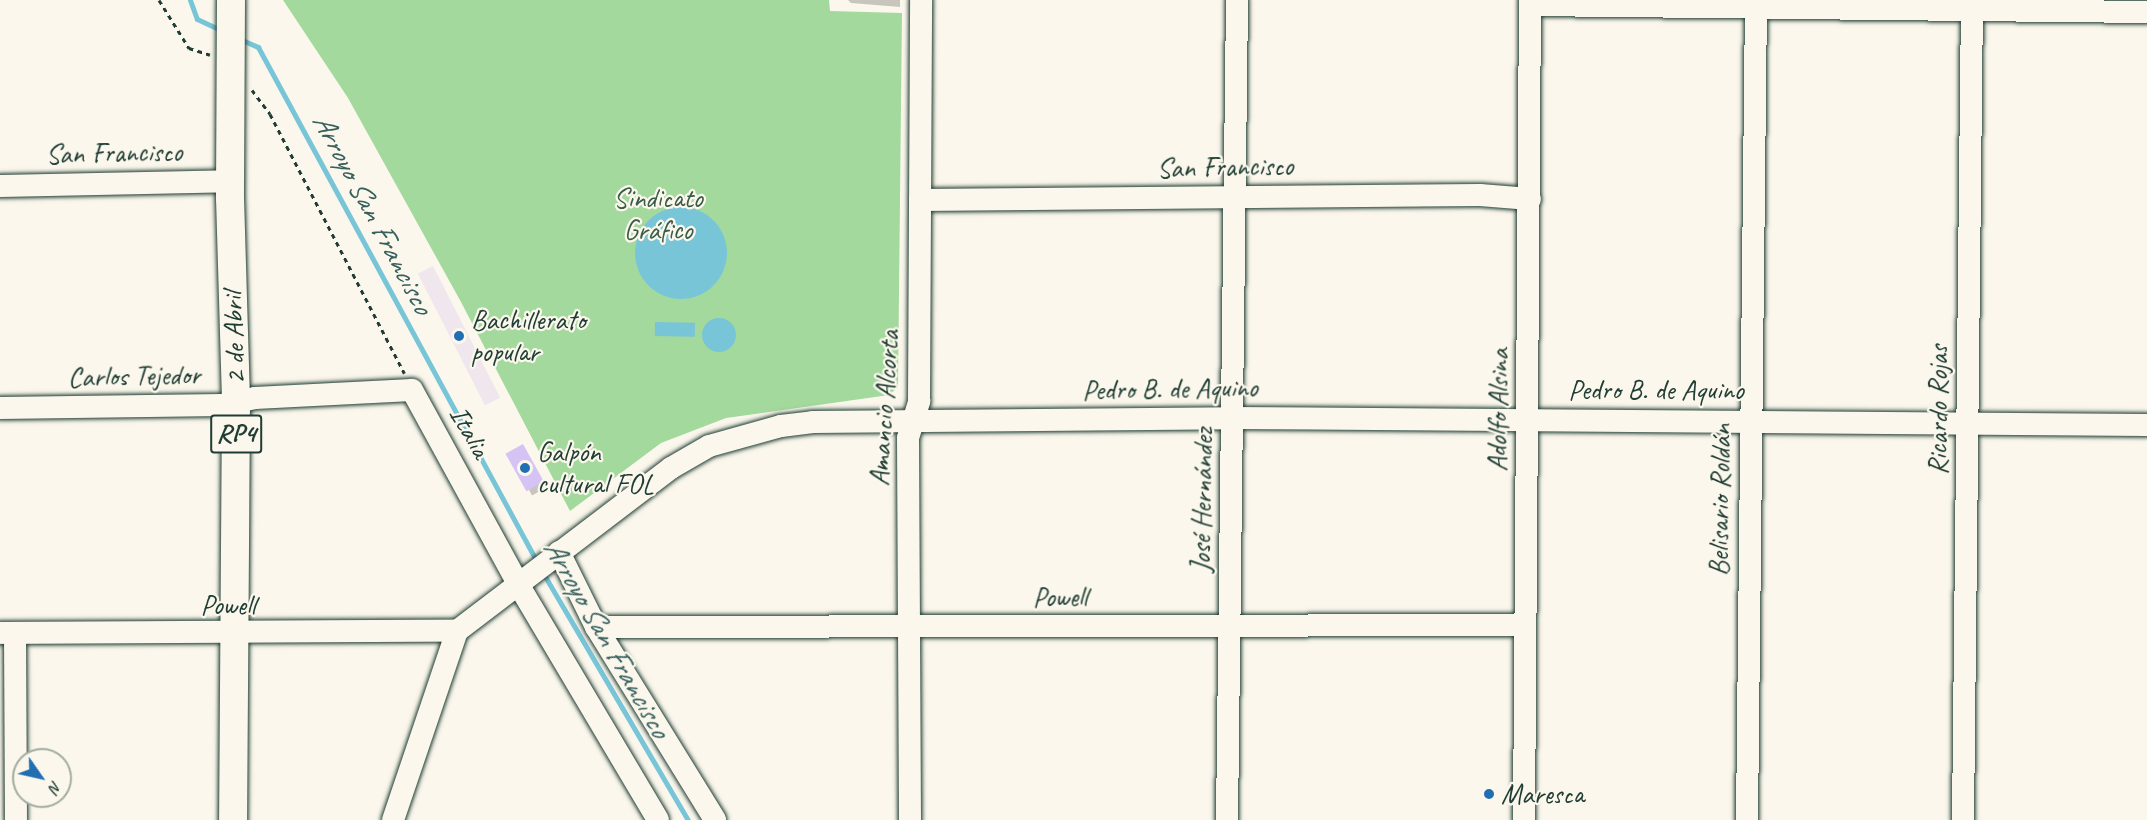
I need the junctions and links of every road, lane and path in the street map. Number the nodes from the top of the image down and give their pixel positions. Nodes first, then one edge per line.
1 (159, 0) edge
2 (921, 0) edge
3 (1237, 0) edge
4 (1530, 2) edge
5 (1756, 4) edge
6 (1972, 4) edge
7 (230, 9) edge
8 (2147, 12) edge
9 (230, 63) junction
10 (230, 181) junction
11 (0, 186) edge
12 (1233, 196) junction
13 (1530, 199) junction
14 (920, 200) junction
15 (412, 390) junction
16 (236, 403) junction
17 (0, 408) edge
18 (1233, 418) junction
19 (1529, 419) junction
20 (1750, 420) junction
21 (912, 422) junction
22 (1967, 425) junction
23 (2147, 425) edge
24 (553, 556) junction
25 (522, 581) junction
26 (1231, 625) junction
27 (1525, 625) junction
28 (596, 627) junction
29 (909, 629) junction
30 (457, 631) junction
31 (7, 633) edge
32 (236, 635) junction
33 (16, 820) edge
34 (233, 820) edge
35 (393, 820) edge
36 (658, 820) edge
37 (716, 820) edge
38 (910, 820) edge
39 (1227, 820) edge
40 (1524, 820) edge
41 (1747, 820) edge
42 (1963, 820) edge

1 - 9 path, Italia
2 - 14 street, Amancio Alcorta
3 - 12 street, José Hernández
4 - 5 street
4 - 13 street, Adolfo Alsina
5 - 6 street
5 - 20 street, Belisario Roldán
6 - 8 street
6 - 22 street, Ricardo Rojas
7 - 9 main road, 2 de Abril / RP4
9 - 10 main road, 2 de Abril / RP4
9 - 15 path, Italia
10 - 11 street, San Francisco
10 - 16 main road, 2 de Abril / RP4
12 - 13 street, San Francisco
12 - 14 street, San Francisco
12 - 18 street, José Hernández
13 - 19 street, Adolfo Alsina
14 - 21 street, Amancio Alcorta
15 - 16 street, Carlos Tejedor
15 - 25 street, Italia
16 - 17 street, Carlos Tejedor
16 - 32 main road, 2 de Abril / RP4
18 - 19 street, Pedro B. de Aquino
18 - 21 street, Pedro B. de Aquino
18 - 26 street, José Hernández
19 - 20 street, Pedro B. de Aquino
19 - 27 street, Adolfo Alsina
20 - 22 street, Pedro B. de Aquino
20 - 41 street, Belisario Roldán
21 - 24 street, Pedro B. de Aquino
21 - 29 street, Amancio Alcorta
22 - 23 street, Pedro B. de Aquino
22 - 42 street, Ricardo Rojas
24 - 25 street, Pedro B. de Aquino
24 - 28 street
25 - 30 street, Pedro B. de Aquino
25 - 36 street, Italia
26 - 27 street, Powell
26 - 29 street, Powell
26 - 39 street, José Hernández
27 - 40 street, Adolfo Alsina
28 - 29 street, Powell
28 - 37 street
29 - 38 street, Amancio Alcorta
30 - 32 street, Powell
30 - 35 street
31 - 32 street, Powell
31 - 33 street
32 - 34 main road, 2 de Abril / RP4

